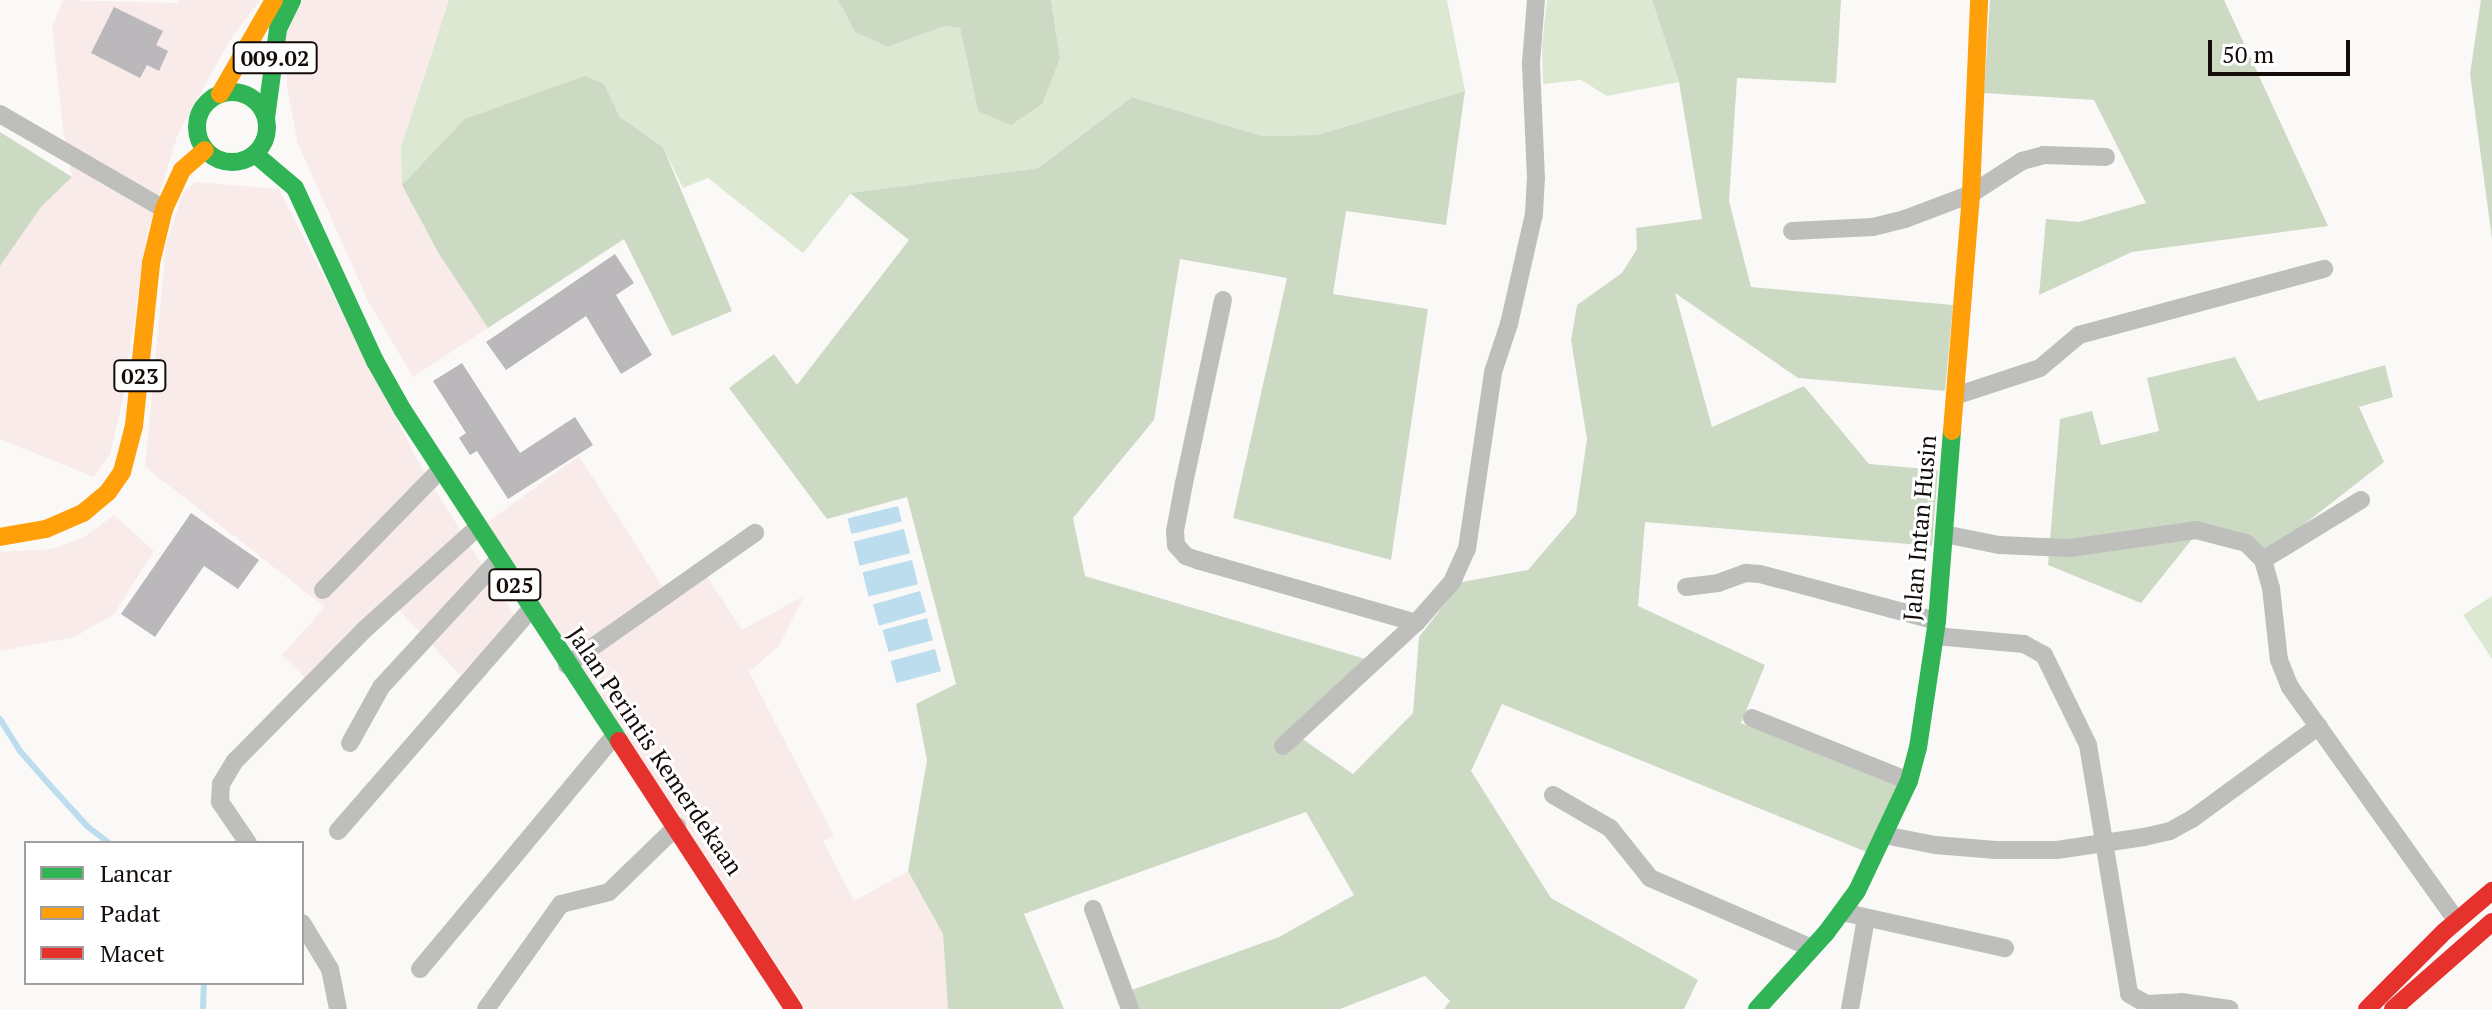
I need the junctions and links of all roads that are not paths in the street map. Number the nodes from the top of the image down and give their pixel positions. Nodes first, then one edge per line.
1 (274, 0) edge
2 (292, 0) edge
3 (1536, 0) edge
4 (1979, 0) edge
5 (220, 94) junction
6 (0, 114) edge
7 (266, 118) junction
8 (205, 150) junction
9 (255, 154) junction
10 (2106, 157) dead end
11 (1971, 194) junction
12 (164, 209) junction
13 (1792, 231) dead end
14 (2324, 269) dead end
15 (1223, 300) dead end
16 (1955, 396) junction
17 (440, 470) junction
18 (2361, 500) dead end
19 (477, 528) junction
20 (755, 533) dead end
21 (1944, 534) junction
22 (0, 537) edge
23 (498, 560) junction
24 (2263, 560) junction
25 (1686, 587) dead end
26 (323, 590) dead end
27 (531, 609) junction
28 (1416, 623) junction
29 (1936, 628) junction
30 (567, 665) junction
31 (1752, 718) dead end
32 (2319, 726) junction
33 (615, 735) junction
34 (350, 743) dead end
35 (1283, 746) dead end
36 (1909, 781) junction
37 (1553, 795) dead end
38 (677, 826) junction
39 (338, 831) dead end
40 (1884, 835) junction
41 (247, 841) edge
42 (2105, 842) junction
43 (2492, 891) edge
44 (1093, 909) dead end
45 (1842, 912) junction
46 (1866, 918) junction
47 (2457, 921) junction
48 (2492, 922) edge
49 (304, 926) edge
50 (1812, 948) junction
51 (2005, 948) dead end
52 (420, 969) dead end
53 (338, 1009) edge
54 (486, 1009) edge
55 (794, 1009) edge
56 (1130, 1009) edge
57 (1757, 1009) edge
58 (1850, 1009) edge
59 (2230, 1009) edge
60 (2367, 1009) edge
61 (2393, 1009) edge

1 - 5 main road, 009.02
2 - 7 main road, 009.02
3 - 28 street
4 - 11 main road, Jalan Intan Husin
5 - 7 main road
5 - 8 main road
6 - 12 street
7 - 9 main road
8 - 9 main road
8 - 12 main road, 023
9 - 17 main road, Jalan Perintis Kemerdekaan / 025
10 - 11 street
11 - 13 street
11 - 16 main road, Jalan Intan Husin
12 - 22 main road, 023
14 - 16 street
15 - 28 street
16 - 21 main road, Jalan Intan Husin
17 - 19 main road, Jalan Perintis Kemerdekaan / 025
17 - 26 street
18 - 24 street
19 - 23 main road, Jalan Perintis Kemerdekaan / 025
19 - 41 street
20 - 30 street
21 - 24 street
21 - 29 main road, Jalan Intan Husin
23 - 27 main road, Jalan Perintis Kemerdekaan / 025
23 - 34 street
24 - 32 street
25 - 29 street
27 - 30 main road, Jalan Perintis Kemerdekaan / 025
27 - 39 street
28 - 35 street
29 - 36 main road, Jalan Intan Husin
29 - 42 street
30 - 33 main road, Jalan Perintis Kemerdekaan / 025
31 - 36 street
32 - 42 street
32 - 47 street
33 - 38 main road, Jalan Perintis Kemerdekaan / 025
33 - 52 street
36 - 40 main road, Jalan Intan Husin
37 - 50 street
38 - 54 street
38 - 55 main road, Jalan Perintis Kemerdekaan / 025
40 - 42 street
40 - 45 main road, Jalan Intan Husin
42 - 59 street
43 - 47 main road
44 - 56 street
45 - 46 street
45 - 50 main road, Jalan Intan Husin
46 - 51 street
46 - 58 street
47 - 60 main road
48 - 61 main road
49 - 53 street
50 - 57 main road, Jalan Intan Husin

